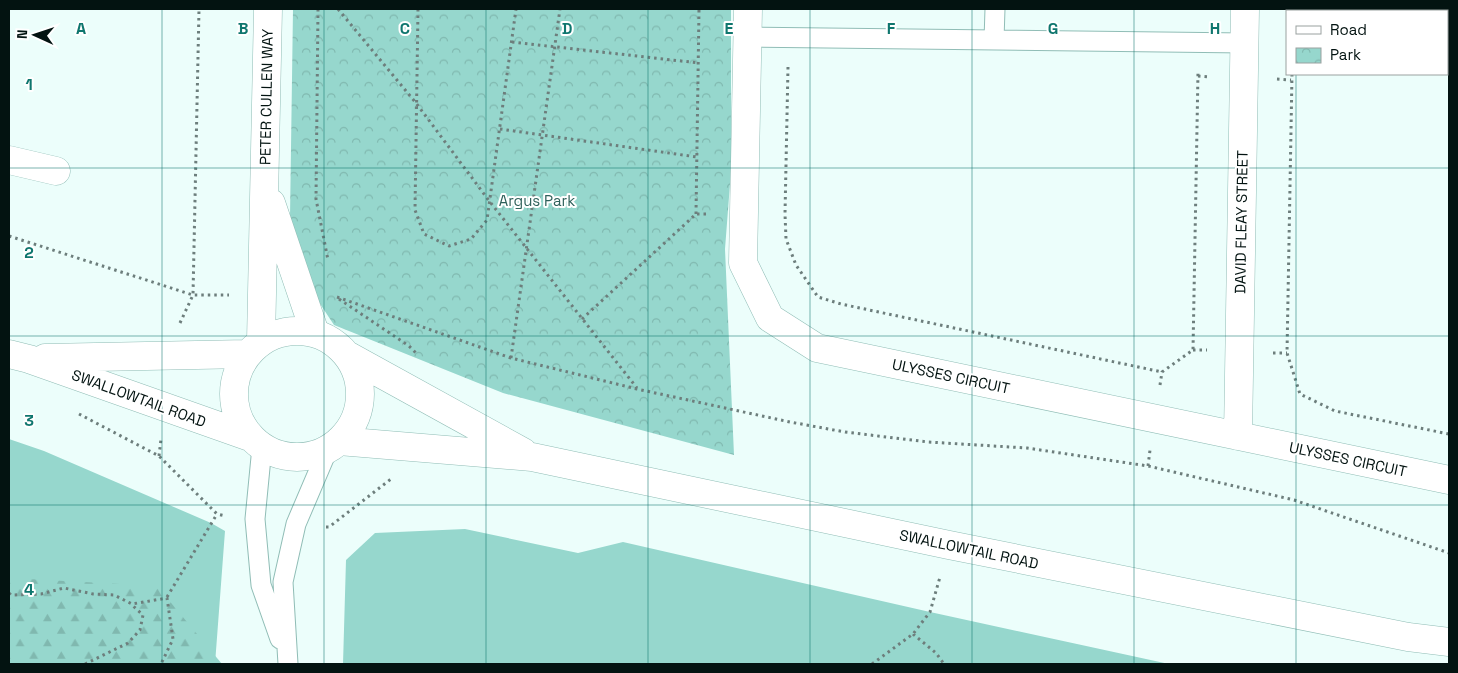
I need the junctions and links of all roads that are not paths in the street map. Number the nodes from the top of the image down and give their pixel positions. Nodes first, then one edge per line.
1 (268, 9) edge
2 (748, 9) edge
3 (995, 9) edge
4 (1245, 9) edge
5 (747, 37) junction
6 (994, 40) junction
7 (1245, 43) junction
8 (9, 160) edge
9 (56, 170) dead end
10 (264, 185) junction
11 (315, 333) junction
12 (254, 348) junction
13 (347, 355) junction
14 (19, 356) edge
15 (1238, 436) junction
16 (256, 442) junction
17 (334, 445) junction
18 (532, 457) junction
19 (1449, 480) edge
20 (1408, 637) junction
21 (1449, 642) edge
22 (1449, 649) edge
23 (288, 663) edge

1 - 10 street, PETER CULLEN WAY
2 - 5 street, ULYSSES CIRCUIT
3 - 6 lane
4 - 7 street, DAVID FLEAY STREET
5 - 6 lane
5 - 15 street, ULYSSES CIRCUIT
6 - 7 lane
7 - 15 street, DAVID FLEAY STREET
8 - 9 street
10 - 11 street, PETER CULLEN WAY
10 - 12 street, PETER CULLEN WAY
11 - 12 street, SWALLOWTAIL ROAD
11 - 13 street, SWALLOWTAIL ROAD
12 - 14 street, SWALLOWTAIL ROAD
12 - 16 street
13 - 17 street, SWALLOWTAIL ROAD
13 - 18 street, SWALLOWTAIL ROAD
14 - 16 street, SWALLOWTAIL ROAD
15 - 19 street, ULYSSES CIRCUIT
16 - 17 street, SWALLOWTAIL ROAD
16 - 23 lane
17 - 18 street, SWALLOWTAIL ROAD
17 - 23 lane
18 - 20 street, SWALLOWTAIL ROAD
20 - 21 street, SWALLOWTAIL ROAD
20 - 22 street, SWALLOWTAIL ROAD

